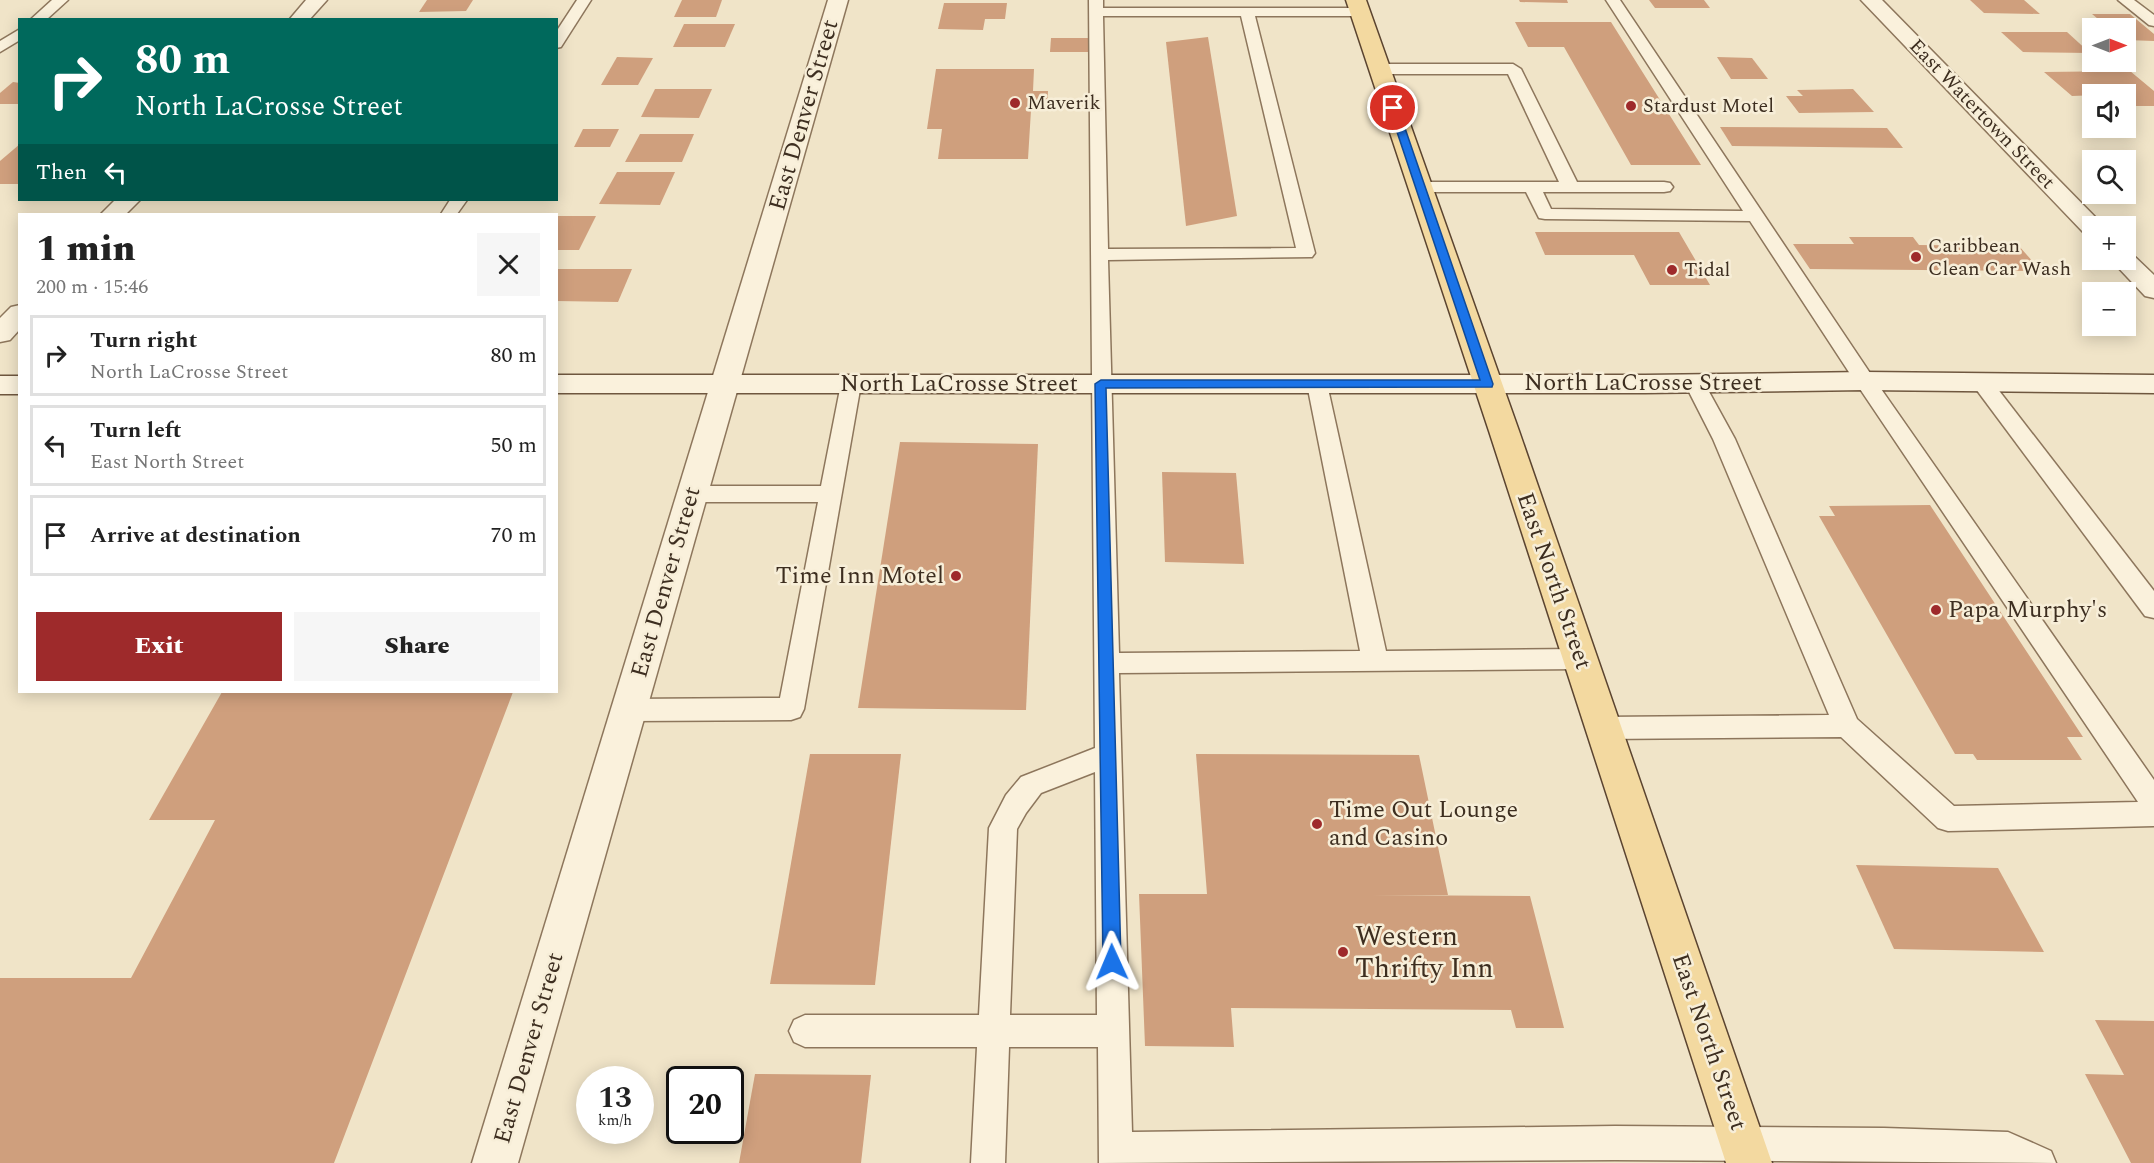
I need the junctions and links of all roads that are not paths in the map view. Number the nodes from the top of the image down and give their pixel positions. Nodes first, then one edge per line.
1 (61, 0) edge
2 (317, 0) edge
3 (584, 0) edge
4 (838, 0) edge
5 (1613, 0) edge
6 (1871, 0) edge
7 (2126, 0) edge
8 (1096, 6) edge
9 (1358, 6) edge
10 (1247, 12) junction
11 (39, 18) edge
12 (300, 18) edge
13 (2154, 22) edge
14 (18, 34) edge
15 (558, 41) edge
16 (0, 48) edge
17 (1380, 69) junction
18 (1532, 186) junction
19 (1570, 186) junction
20 (1420, 187) junction
21 (1664, 187) dead end
22 (127, 201) edge
23 (114, 213) edge
24 (1755, 216) junction
25 (2082, 217) edge
26 (1099, 255) junction
27 (2134, 270) edge
28 (2154, 290) edge
29 (18, 315) edge
30 (0, 334) edge
31 (1865, 381) junction
32 (558, 384) edge
33 (724, 384) junction
34 (851, 384) junction
35 (1101, 384) junction
36 (1317, 384) junction
37 (1488, 384) junction
38 (1695, 384) junction
39 (1983, 384) junction
40 (2154, 384) edge
41 (0, 385) edge
42 (18, 385) edge
43 (692, 494) junction
44 (831, 494) junction
45 (2154, 609) edge
46 (1580, 659) junction
47 (1375, 660) junction
48 (1106, 663) junction
49 (629, 711) junction
50 (1847, 726) junction
51 (1603, 728) junction
52 (1108, 755) junction
53 (2154, 803) edge
54 (2154, 814) edge
55 (805, 1031) dead end
56 (994, 1031) junction
57 (1113, 1031) junction
58 (1746, 1153) edge
59 (1916, 1155) edge
60 (1116, 1156) edge
61 (2012, 1156) edge
62 (495, 1163) edge
63 (988, 1163) edge
64 (2039, 1163) edge

1 - 11 lane
2 - 12 street
3 - 15 lane
4 - 33 street, East Denver Street
5 - 24 lane
6 - 25 street, East Watertown Street
7 - 13 lane
8 - 10 lane
8 - 26 lane
9 - 10 lane
9 - 17 main road, East North Street
10 - 26 lane
14 - 16 lane
17 - 19 lane
17 - 20 main road, East North Street
18 - 19 lane
18 - 20 lane
18 - 24 lane
19 - 21 lane
20 - 37 main road, East North Street
22 - 23 street
24 - 31 lane
26 - 35 lane
27 - 28 street
29 - 30 street
31 - 38 street, North LaCrosse Street
31 - 39 street, North LaCrosse Street
31 - 53 lane
32 - 33 street, North LaCrosse Street
33 - 34 street, North LaCrosse Street
33 - 43 street, East Denver Street
34 - 35 street, North LaCrosse Street
34 - 44 lane
35 - 36 street, North LaCrosse Street
35 - 48 lane
36 - 37 street, North LaCrosse Street
36 - 47 lane
37 - 38 street, North LaCrosse Street
37 - 46 main road, East North Street
38 - 50 lane
39 - 40 street, North LaCrosse Street
39 - 45 lane
41 - 42 street
43 - 44 lane
43 - 49 street, East Denver Street
44 - 49 lane
46 - 47 lane
46 - 51 main road, East North Street
47 - 48 lane
48 - 52 lane
49 - 62 street, East Denver Street
50 - 51 lane
50 - 54 lane
51 - 58 main road, East North Street
52 - 56 lane
52 - 57 lane
55 - 56 lane
56 - 57 lane
56 - 63 lane
57 - 60 lane
58 - 59 lane
58 - 60 lane
59 - 61 lane
61 - 64 lane

